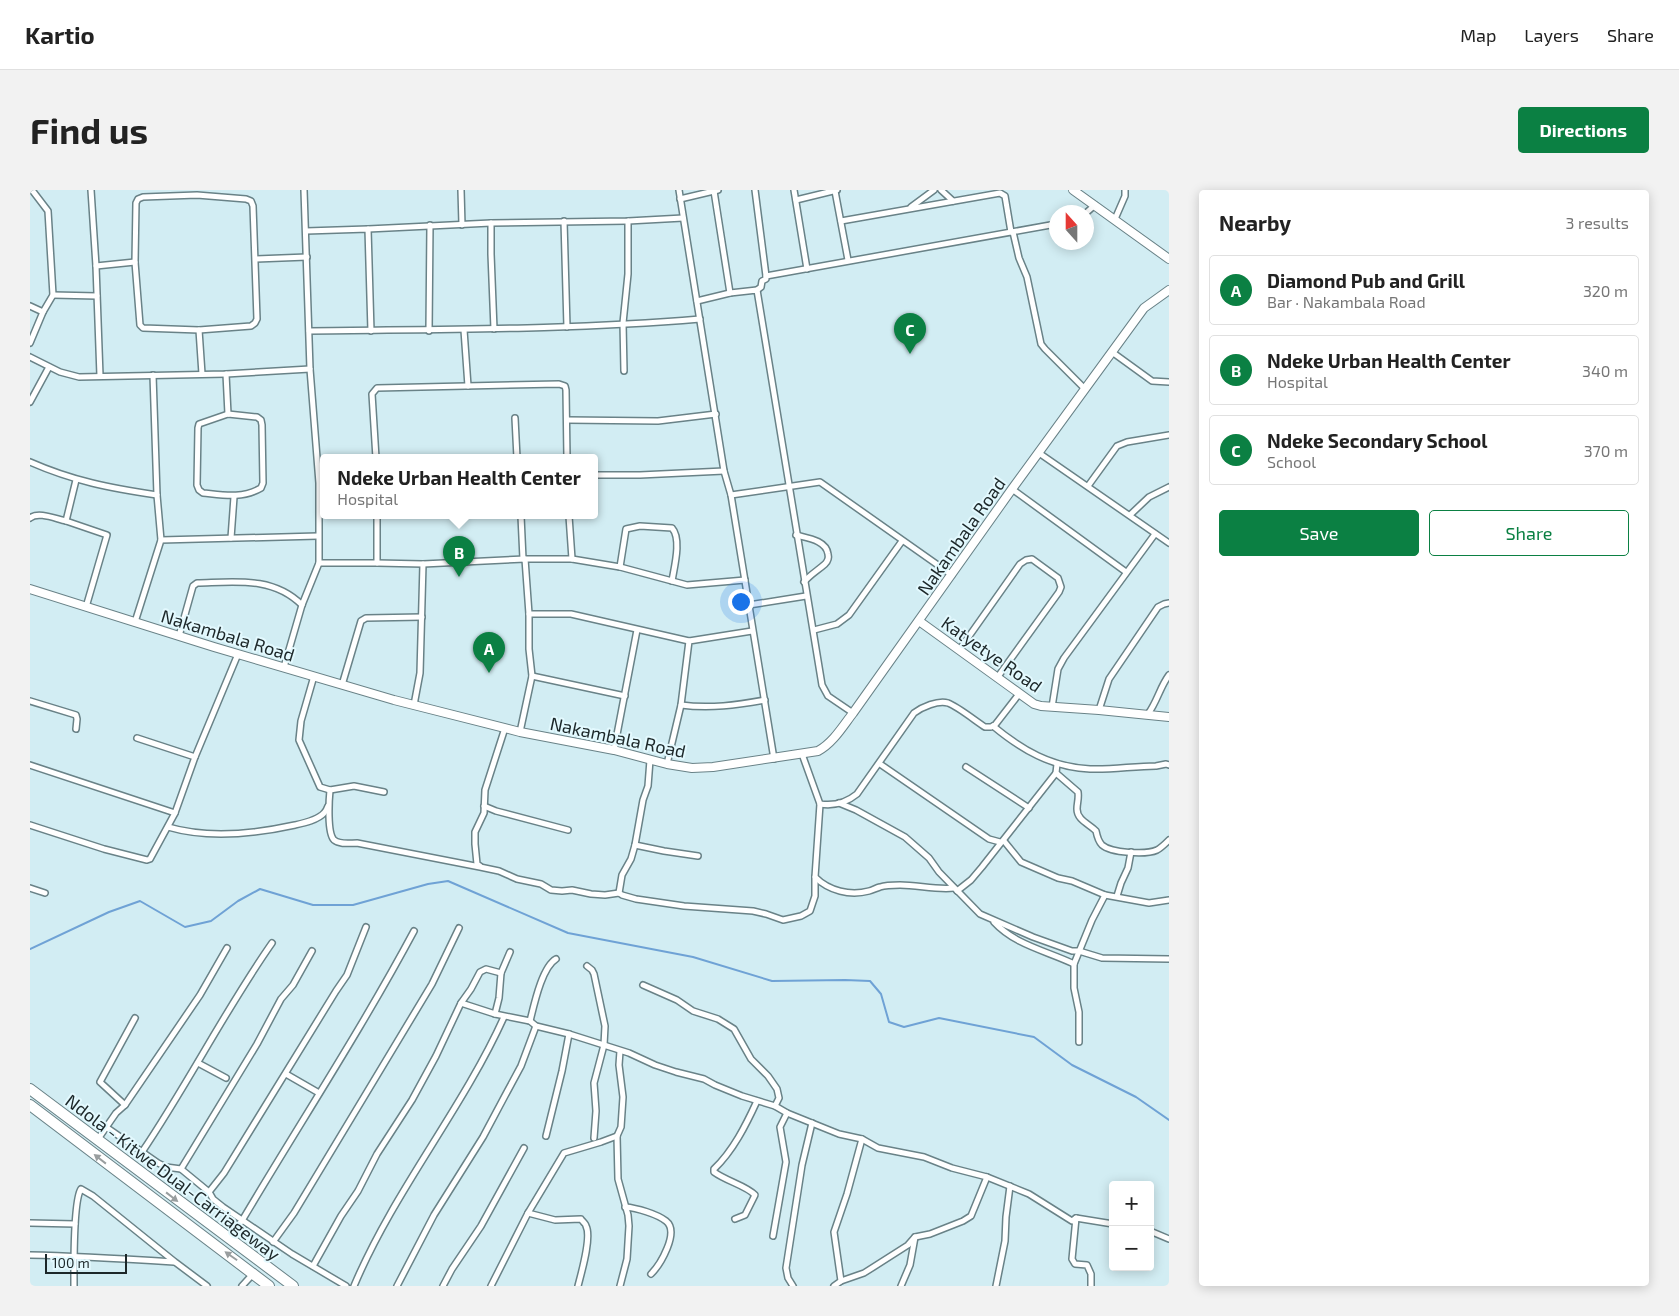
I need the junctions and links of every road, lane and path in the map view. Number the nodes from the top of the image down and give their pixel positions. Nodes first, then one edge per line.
1 (32, 190) edge
2 (91, 190) edge
3 (304, 190) edge
4 (461, 190) edge
5 (679, 190) edge
6 (755, 190) edge
7 (794, 190) edge
8 (836, 190) edge
9 (934, 190) edge
10 (941, 190) edge
11 (1073, 190) edge
12 (1125, 190) edge
13 (716, 191) edge
14 (196, 193) edge
15 (680, 199) junction
16 (796, 200) junction
17 (953, 201) junction
18 (1094, 205) joint
19 (909, 209) junction
20 (683, 218) junction
21 (1115, 219) junction
22 (841, 220) junction
23 (564, 221) junction
24 (628, 221) junction
25 (491, 223) junction
26 (430, 225) junction
27 (462, 225) junction
28 (1049, 225) edge
29 (368, 229) junction
30 (306, 231) junction
31 (1012, 232) junction
32 (1168, 255) edge
33 (307, 256) junction
34 (256, 259) junction
35 (848, 260) junction
36 (136, 262) junction
37 (96, 266) junction
38 (807, 269) junction
39 (766, 276) junction
40 (757, 290) junction
41 (1169, 290) edge
42 (730, 292) junction
43 (53, 295) junction
44 (97, 296) junction
45 (696, 301) junction
46 (30, 306) edge
47 (43, 312) junction
48 (700, 320) junction
49 (623, 323) junction
50 (567, 327) junction
51 (494, 329) junction
52 (199, 330) junction
53 (371, 330) junction
54 (464, 330) junction
55 (429, 331) junction
56 (309, 332) junction
57 (30, 344) edge
58 (1112, 352) junction
59 (30, 357) edge
60 (49, 367) junction
61 (310, 368) junction
62 (624, 371) dead end
63 (202, 374) junction
64 (226, 374) junction
65 (153, 375) junction
66 (100, 376) junction
67 (1169, 382) edge
68 (468, 386) junction
69 (1084, 388) junction
70 (30, 402) edge
71 (228, 414) junction
72 (716, 414) junction
73 (515, 418) dead end
74 (567, 420) junction
75 (1169, 435) edge
76 (1039, 453) junction
77 (376, 454) edge
78 (517, 454) edge
79 (567, 454) edge
80 (30, 462) edge
81 (320, 464) edge
82 (724, 471) junction
83 (598, 475) edge
84 (76, 480) junction
85 (1088, 486) junction
86 (790, 487) junction
87 (1169, 487) edge
88 (1012, 489) junction
89 (157, 495) junction
90 (731, 495) junction
91 (234, 497) junction
92 (320, 510) edge
93 (1130, 515) junction
94 (30, 518) edge
95 (377, 519) edge
96 (520, 519) edge
97 (570, 519) edge
98 (66, 521) junction
99 (1155, 534) junction
100 (796, 535) junction
101 (318, 536) junction
102 (231, 538) junction
103 (161, 540) junction
104 (902, 541) junction
105 (1169, 543) edge
106 (524, 559) junction
107 (572, 559) junction
108 (319, 563) junction
109 (377, 563) junction
110 (424, 564) junction
111 (620, 567) junction
112 (1126, 572) junction
113 (952, 575) junction
114 (745, 580) junction
115 (672, 581) junction
116 (804, 582) junction
117 (30, 590) edge
118 (806, 596) junction
119 (1169, 603) edge
120 (302, 605) junction
121 (749, 605) junction
122 (86, 607) junction
123 (529, 614) junction
124 (422, 618) junction
125 (919, 621) junction
126 (134, 622) junction
127 (637, 630) junction
128 (814, 630) junction
129 (752, 631) junction
130 (179, 636) junction
131 (688, 641) junction
132 (960, 649) junction
133 (238, 654) junction
134 (284, 667) junction
135 (1169, 675) edge
136 (314, 676) junction
137 (532, 676) junction
138 (997, 678) junction
139 (342, 685) junction
140 (1019, 694) junction
141 (625, 696) junction
142 (765, 700) junction
143 (30, 701) edge
144 (414, 705) junction
145 (681, 705) junction
146 (1052, 707) junction
147 (1099, 710) junction
148 (853, 713) junction
149 (1148, 714) junction
150 (1169, 717) edge
151 (992, 726) junction
152 (505, 728) junction
153 (76, 729) dead end
154 (520, 732) junction
155 (137, 738) dead end
156 (614, 750) junction
157 (802, 754) junction
158 (195, 757) junction
159 (774, 759) junction
160 (650, 760) junction
161 (667, 764) junction
162 (880, 764) junction
163 (1057, 764) junction
164 (30, 765) edge
165 (1169, 765) edge
166 (966, 767) dead end
167 (1056, 773) junction
168 (330, 790) junction
169 (384, 792) dead end
170 (839, 803) junction
171 (820, 804) junction
172 (328, 806) junction
173 (484, 806) junction
174 (1029, 808) junction
175 (175, 813) junction
176 (30, 825) edge
177 (168, 827) junction
178 (568, 830) dead end
179 (1169, 840) edge
180 (1002, 842) junction
181 (635, 845) junction
182 (1131, 852) junction
183 (698, 856) dead end
184 (480, 866) junction
185 (815, 877) junction
186 (30, 888) edge
187 (955, 889) junction
188 (45, 893) dead end
189 (619, 893) junction
190 (1105, 895) junction
191 (1117, 896) junction
192 (1169, 900) edge
193 (992, 920) junction
194 (366, 927) dead end
195 (459, 928) dead end
196 (414, 931) dead end
197 (272, 943) dead end
198 (227, 948) dead end
199 (312, 951) dead end
200 (1079, 951) junction
201 (510, 952) dead end
202 (556, 959) dead end
203 (1169, 959) edge
204 (1074, 964) junction
205 (587, 966) dead end
206 (501, 973) junction
207 (644, 985) dead end
208 (461, 1003) junction
209 (495, 1014) junction
210 (504, 1016) junction
211 (135, 1018) dead end
212 (530, 1021) junction
213 (536, 1026) junction
214 (570, 1034) junction
215 (1079, 1042) dead end
216 (604, 1045) junction
217 (620, 1051) junction
218 (198, 1063) junction
219 (286, 1074) junction
220 (226, 1078) dead end
221 (32, 1093) edge
222 (320, 1093) junction
223 (756, 1101) junction
224 (125, 1105) junction
225 (775, 1106) junction
226 (32, 1108) edge
227 (787, 1113) junction
228 (812, 1123) junction
229 (106, 1127) junction
230 (546, 1136) dead end
231 (617, 1136) junction
232 (594, 1138) dead end
233 (98, 1139) junction
234 (862, 1139) junction
235 (524, 1148) dead end
236 (142, 1152) junction
237 (181, 1169) junction
238 (987, 1177) junction
239 (1010, 1186) junction
240 (209, 1192) junction
241 (625, 1207) junction
242 (528, 1213) junction
243 (1076, 1218) junction
244 (243, 1219) junction
245 (735, 1219) dead end
246 (30, 1223) edge
247 (1109, 1223) edge
248 (75, 1224) junction
249 (1154, 1233) edge
250 (773, 1236) dead end
251 (916, 1237) junction
252 (228, 1239) junction
253 (1169, 1239) edge
254 (273, 1242) junction
255 (30, 1255) edge
256 (74, 1257) junction
257 (174, 1262) junction
258 (313, 1266) junction
259 (253, 1273) junction
260 (650, 1274) dead end
261 (841, 1281) junction
262 (74, 1286) edge
263 (207, 1286) edge
264 (242, 1286) edge
265 (270, 1286) edge
266 (293, 1286) edge
267 (346, 1286) edge
268 (354, 1286) edge
269 (397, 1286) edge
270 (443, 1286) edge
271 (491, 1286) edge
272 (578, 1286) edge
273 (620, 1286) edge
274 (792, 1286) edge
275 (834, 1286) edge
276 (901, 1286) edge
277 (996, 1286) edge
278 (1091, 1286) edge

1 - 43 street
2 - 37 street
3 - 30 street
4 - 27 street
5 - 15 street
6 - 39 street
7 - 16 street
8 - 16 street
8 - 22 street
9 - 19 street
10 - 17 street
11 - 18 main road
12 - 21 street
13 - 15 street
13 - 42 street
14 - 34 street
14 - 36 street
15 - 20 street
16 - 38 street
17 - 19 street
17 - 31 street
18 - 21 main road
19 - 22 street
20 - 24 street
20 - 45 street
21 - 32 main road
22 - 35 street
23 - 24 street
23 - 25 street
23 - 50 street
24 - 49 street
25 - 27 street
25 - 51 street
26 - 27 street
26 - 29 street
26 - 55 street
28 - 31 street
29 - 30 street
29 - 53 street
30 - 33 street
31 - 35 street
31 - 69 street
33 - 34 street
33 - 56 street
34 - 52 street
35 - 38 street
36 - 37 street
36 - 52 street
37 - 44 street
38 - 39 street
39 - 40 street
40 - 42 street
40 - 86 street
41 - 58 main road, Nakambala Road
42 - 45 street
43 - 44 street
43 - 47 street
44 - 66 street
45 - 48 street
46 - 47 street
47 - 57 street
48 - 49 street
48 - 72 street
49 - 50 street
49 - 62 street
50 - 51 street
51 - 54 street
52 - 63 street
53 - 55 street
53 - 56 street
54 - 55 street
54 - 68 street
56 - 61 street
58 - 67 street
58 - 69 main road, Nakambala Road
59 - 60 street
60 - 66 street
60 - 70 street
61 - 64 street
61 - 81 street
63 - 64 street
63 - 65 street
64 - 71 street
65 - 66 street
65 - 89 street
68 - 74 street
68 - 77 street
69 - 76 main road, Nakambala Road
71 - 91 street
71 - 91 street
72 - 74 street
72 - 82 street
73 - 78 street
74 - 79 street
75 - 85 street
76 - 85 street
76 - 88 main road, Nakambala Road
80 - 84 street
82 - 83 street
82 - 90 street
84 - 89 street
84 - 98 street
85 - 93 street
86 - 90 street
86 - 100 street
86 - 104 street
87 - 93 street
88 - 112 street
88 - 113 main road, Nakambala Road
89 - 103 street
90 - 114 street
91 - 102 street
92 - 101 street
93 - 99 street
94 - 98 street
95 - 109 street
96 - 106 street
97 - 107 street
98 - 122 street
99 - 105 street
99 - 112 street
100 - 116 street
100 - 116 street
101 - 102 street
101 - 108 street
102 - 103 street
103 - 126 street
104 - 113 street
104 - 128 street
106 - 107 street
106 - 110 street
106 - 123 street
107 - 111 street
108 - 109 street
108 - 120 street
109 - 110 street
110 - 124 street
111 - 115 street
111 - 115 street
112 - 146 street
113 - 125 main road, Nakambala Road
114 - 115 street
114 - 121 street
116 - 118 street
117 - 122 main road, Nakambala Road
118 - 121 street
118 - 128 street
119 - 147 street
120 - 130 street
120 - 134 street
121 - 129 street
122 - 126 main road, Nakambala Road
123 - 127 street
123 - 137 street
124 - 139 street
124 - 144 street
125 - 132 main road, Katyetye Road
125 - 148 main road, Nakambala Road
126 - 130 main road, Nakambala Road
127 - 131 street
127 - 141 street
128 - 148 street
129 - 131 street
129 - 142 street
130 - 133 main road, Nakambala Road
131 - 145 street
132 - 138 main road, Katyetye Road
132 - 138 street
133 - 134 main road, Nakambala Road
133 - 158 street
134 - 136 main road, Nakambala Road
135 - 149 street
136 - 139 main road, Nakambala Road
136 - 168 street
137 - 141 street
137 - 154 street
138 - 140 main road, Katyetye Road
139 - 144 main road, Nakambala Road
140 - 146 main road, Katyetye Road
140 - 151 street
141 - 156 street
142 - 145 street
142 - 159 street
143 - 153 street
144 - 152 main road, Nakambala Road
145 - 161 street
146 - 147 main road, Katyetye Road
147 - 149 main road, Katyetye Road
148 - 157 main road, Nakambala Road
149 - 150 main road, Katyetye Road
151 - 162 street
151 - 163 street
152 - 154 main road, Nakambala Road
152 - 173 street
154 - 156 main road, Nakambala Road
155 - 158 street
156 - 160 main road, Nakambala Road
157 - 159 main road, Nakambala Road
157 - 171 street
158 - 175 street
159 - 161 main road, Nakambala Road
160 - 161 main road, Nakambala Road
160 - 181 street
162 - 170 street
162 - 180 street
163 - 165 street
163 - 167 street
164 - 175 street
166 - 174 street
167 - 174 street
167 - 182 street
168 - 169 street
168 - 172 street
170 - 171 street
170 - 187 street
171 - 185 street
172 - 177 street
172 - 184 street
173 - 178 street
173 - 184 street
174 - 180 street
175 - 177 street
176 - 177 street
179 - 182 street
180 - 187 street
180 - 190 street
181 - 183 street
181 - 189 street
182 - 191 street
184 - 189 street
185 - 187 street
185 - 189 street
186 - 188 street
187 - 193 street
190 - 191 street
190 - 200 street
191 - 192 street
193 - 200 street
193 - 204 street
194 - 219 street
195 - 254 street
196 - 222 street
197 - 218 street
198 - 224 street
199 - 237 street
200 - 203 street
200 - 204 street
201 - 206 street
202 - 212 street
204 - 215 street
205 - 216 street
206 - 208 street
206 - 209 street
207 - 225 street
208 - 209 street
208 - 258 street
209 - 210 street
210 - 212 street
210 - 268 street
211 - 224 street
212 - 213 street
213 - 214 street
213 - 269 street
214 - 216 street
214 - 230 street
216 - 217 street
216 - 232 street
217 - 223 street
217 - 231 street
218 - 220 street
218 - 236 street
219 - 222 street
219 - 240 street
221 - 233 highway, Ndola - Kitwe Dual-Carriageway
222 - 244 street
223 - 225 street
223 - 245 street
224 - 229 street
225 - 227 street
259 -> 226 highway, Ndola - Kitwe Dual-Carriageway
227 - 228 street
227 - 250 street
228 - 234 street
228 - 274 street
229 - 233 street
229 - 236 street
231 - 241 street
231 - 242 street
233 -> 252 highway, Ndola - Kitwe Dual-Carriageway
234 - 238 street
234 - 261 street
235 - 270 street
236 - 237 street
237 - 240 street
238 - 239 street
238 - 251 street
239 - 243 street
239 - 277 street
240 - 244 street
241 - 260 street
241 - 273 street
242 - 271 street
242 - 272 street
243 - 247 street
243 - 278 street
244 - 252 street
244 - 254 street
246 - 248 street
248 - 256 street
248 - 257 street
249 - 253 street
251 - 261 street
251 - 276 street
252 - 266 highway, Ndola - Kitwe Dual-Carriageway
254 - 258 street
255 - 256 street
256 - 257 street
256 - 262 street
257 - 263 street
258 - 267 street
259 - 264 street
259 - 265 highway, Ndola - Kitwe Dual-Carriageway
261 - 275 street

